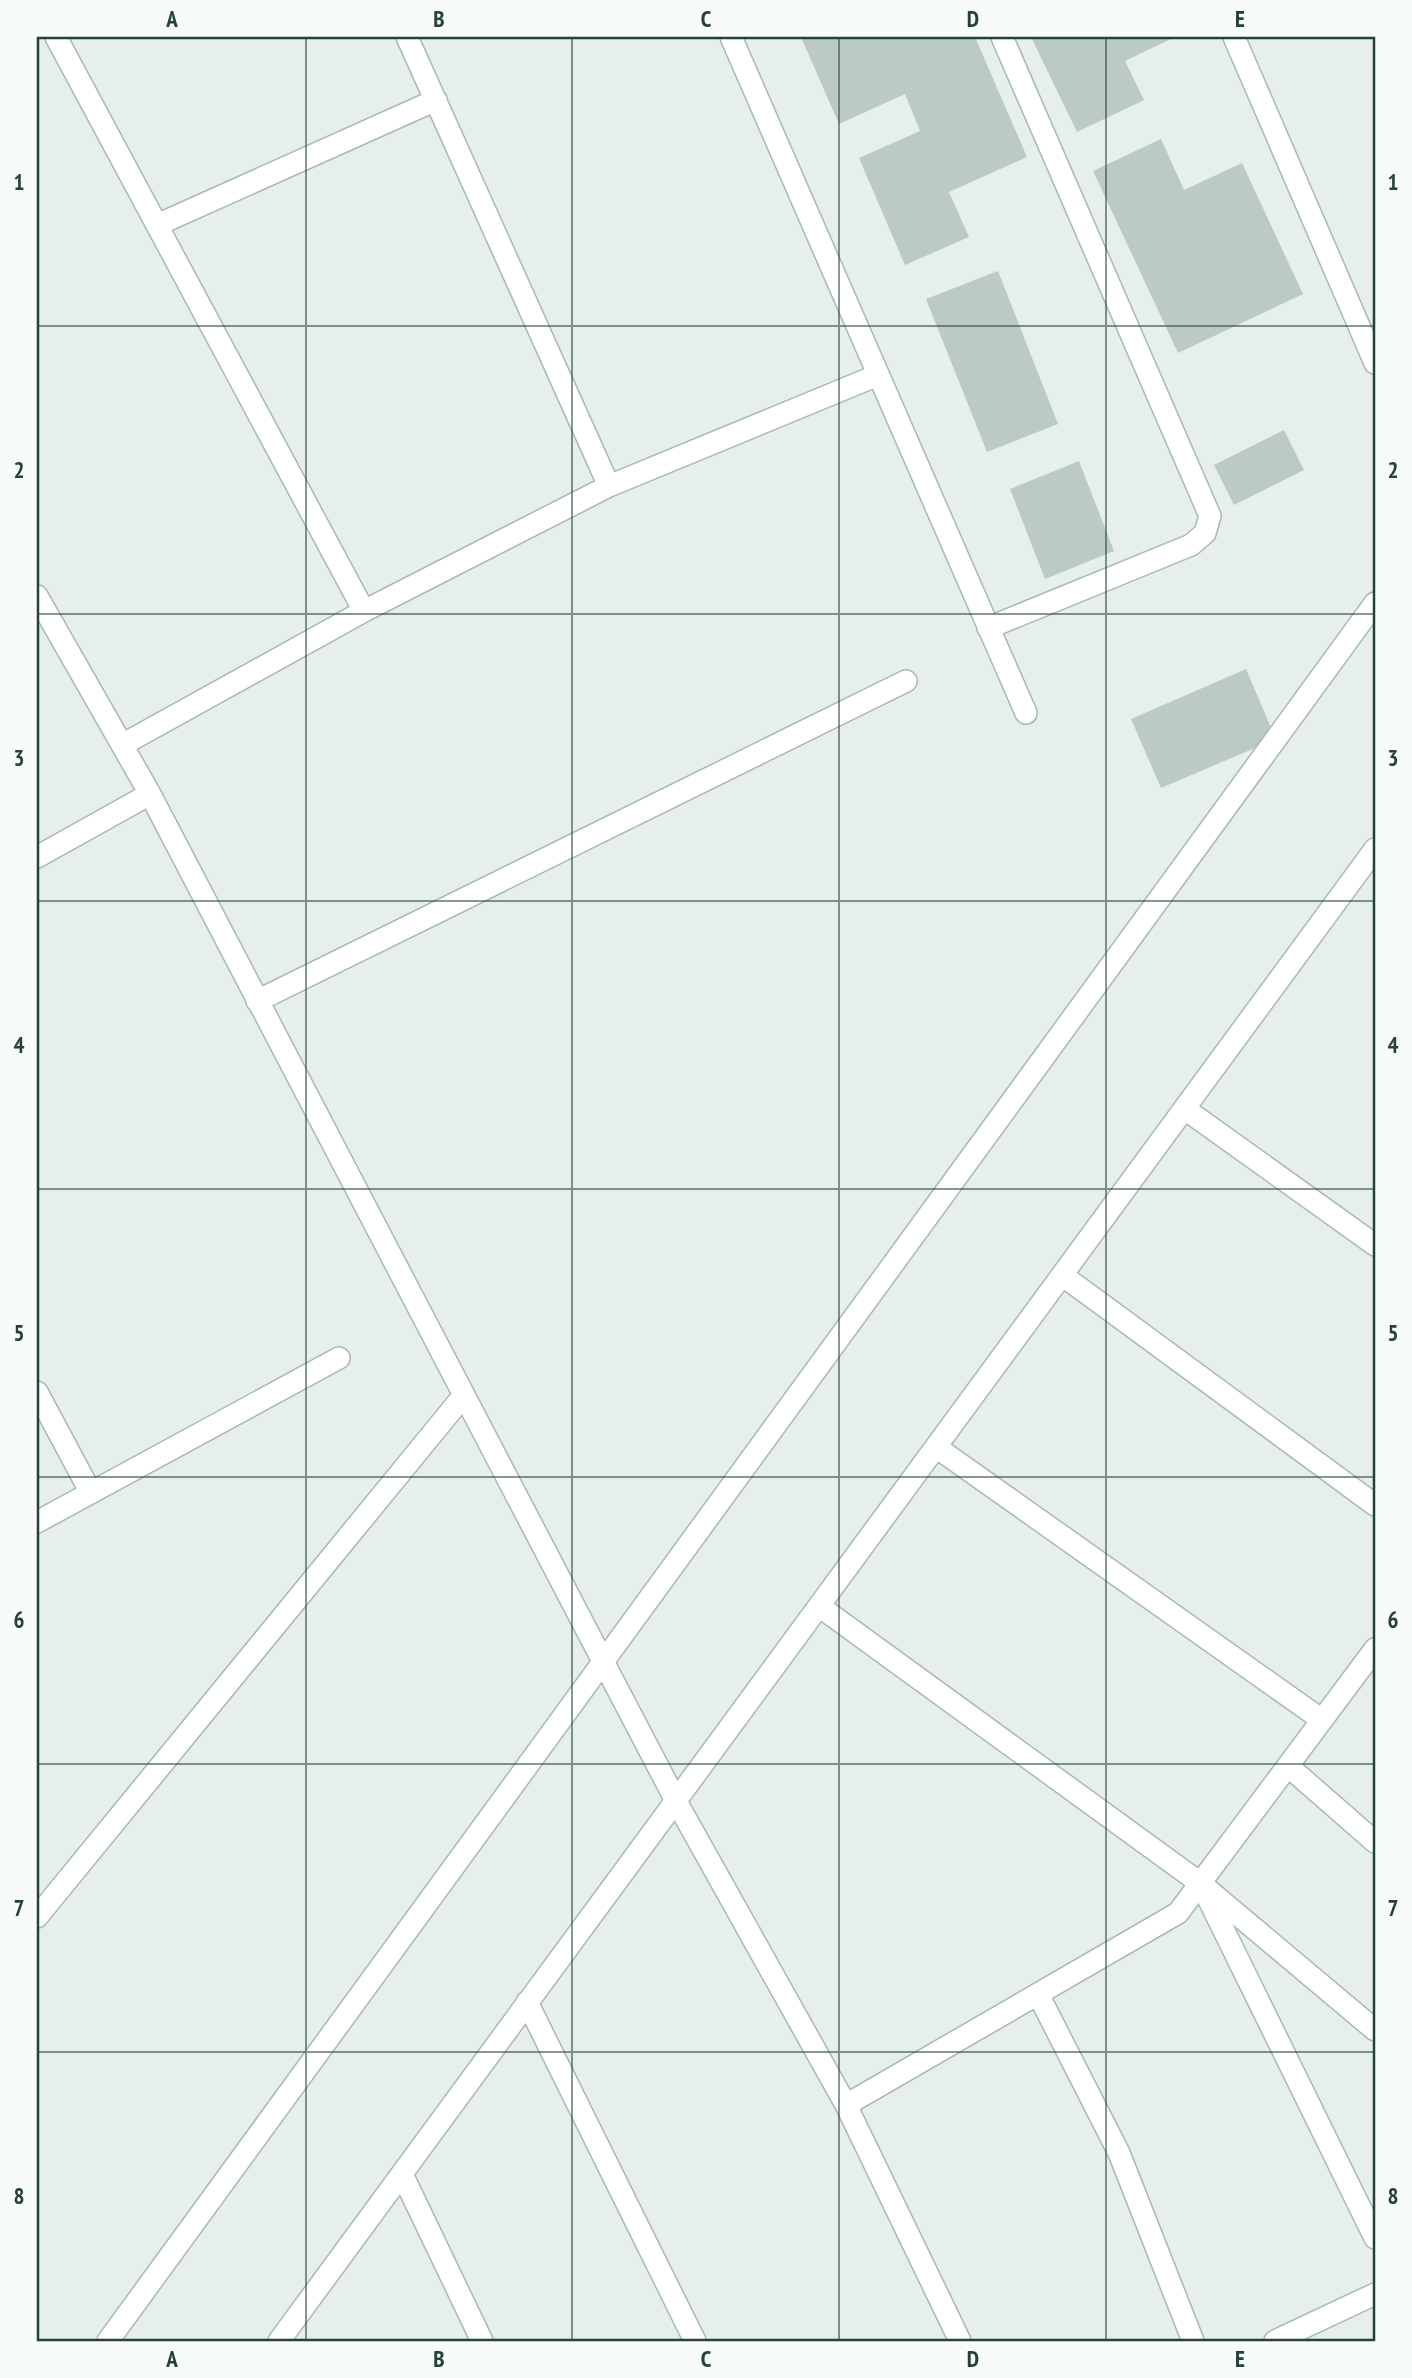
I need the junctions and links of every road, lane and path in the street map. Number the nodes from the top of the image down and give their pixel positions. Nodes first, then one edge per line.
1 (56, 37) edge
2 (407, 37) edge
3 (732, 37) edge
4 (1002, 37) edge
5 (1234, 37) edge
6 (436, 100) junction
7 (157, 225) junction
8 (1375, 363) edge
9 (878, 375) junction
10 (609, 486) junction
11 (37, 596) edge
12 (1375, 603) edge
13 (364, 611) junction
14 (988, 628) junction
15 (906, 681) dead end
16 (1026, 713) dead end
17 (122, 745) junction
18 (150, 794) junction
19 (1375, 849) edge
20 (37, 857) edge
21 (257, 1000) junction
22 (1185, 1109) junction
23 (1375, 1245) edge
24 (1062, 1275) junction
25 (339, 1358) dead end
26 (37, 1392) edge
27 (464, 1395) junction
28 (936, 1447) junction
29 (91, 1493) junction
30 (1375, 1505) edge
31 (37, 1522) edge
32 (819, 1606) junction
33 (1375, 1648) edge
34 (603, 1662) junction
35 (1322, 1720) junction
36 (1288, 1766) junction
37 (676, 1801) junction
38 (1375, 1842) edge
39 (1200, 1883) junction
40 (37, 1917) edge
41 (1038, 1994) junction
42 (527, 2002) junction
43 (1375, 2030) edge
44 (846, 2105) junction
45 (401, 2174) junction
46 (1375, 2238) edge
47 (1375, 2294) edge
48 (108, 2341) edge
49 (279, 2341) edge
50 (482, 2341) edge
51 (695, 2341) edge
52 (960, 2341) edge
53 (1193, 2341) edge
54 (1275, 2341) edge

1 - 7 street
2 - 6 street
3 - 9 street
4 - 14 street
5 - 8 street
6 - 7 street
6 - 10 street
7 - 13 street
9 - 10 street
9 - 14 street
10 - 13 street
11 - 17 street
12 - 34 street
13 - 17 street
14 - 16 street
15 - 21 street
17 - 18 street
18 - 20 street
18 - 21 street
19 - 22 street
21 - 27 street
22 - 23 street
22 - 24 street
24 - 28 street
24 - 30 street
25 - 29 street
26 - 29 street
27 - 34 street
27 - 40 street
28 - 32 street
28 - 35 street
29 - 31 street
32 - 37 street
32 - 39 street
33 - 35 street
34 - 37 street
34 - 48 street
35 - 36 street
36 - 38 street
36 - 39 street
37 - 42 street
37 - 44 street
39 - 41 street
39 - 43 street
39 - 46 street
41 - 44 street
41 - 53 street
42 - 45 street
42 - 51 street
44 - 52 street
45 - 49 street
45 - 50 street
47 - 54 street

